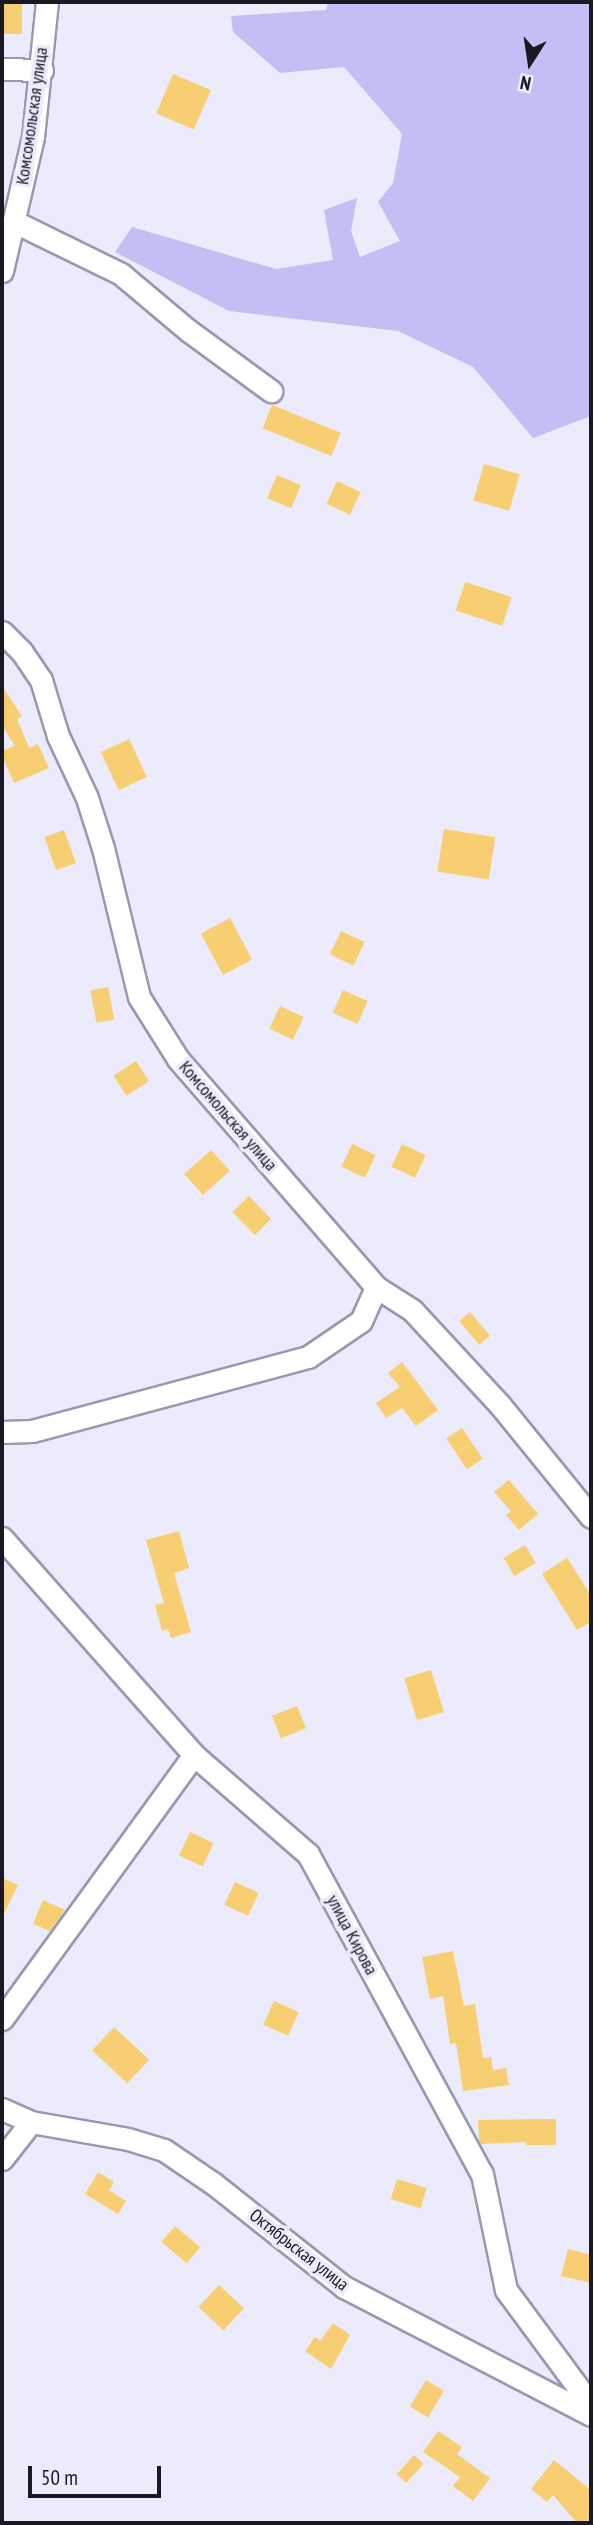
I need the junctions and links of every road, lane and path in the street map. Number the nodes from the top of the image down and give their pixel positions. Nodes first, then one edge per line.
1 (47, 2) edge
2 (2, 69) edge
3 (42, 70) junction
4 (15, 222) junction
5 (2, 271) edge
6 (271, 391) dead end
7 (2, 632) edge
8 (376, 1287) junction
9 (2, 1432) edge
10 (589, 1510) edge
11 (2, 1538) edge
12 (194, 1755) junction
13 (2, 2019) edge
14 (2, 2109) edge
15 (31, 2122) junction
16 (2, 2159) edge
17 (591, 2405) edge
18 (591, 2415) edge

1 - 3 street, Комсомольская улица
2 - 3 street
3 - 4 street, Комсомольская улица
4 - 5 street, Комсомольская улица
4 - 6 street
7 - 8 street, Комсомольская улица
8 - 9 street
8 - 10 street, Комсомольская улица
11 - 12 street, улица Кирова
12 - 13 street
12 - 17 street, улица Кирова
14 - 15 street, Октябрьская улица
15 - 16 street
15 - 18 street, Октябрьская улица

